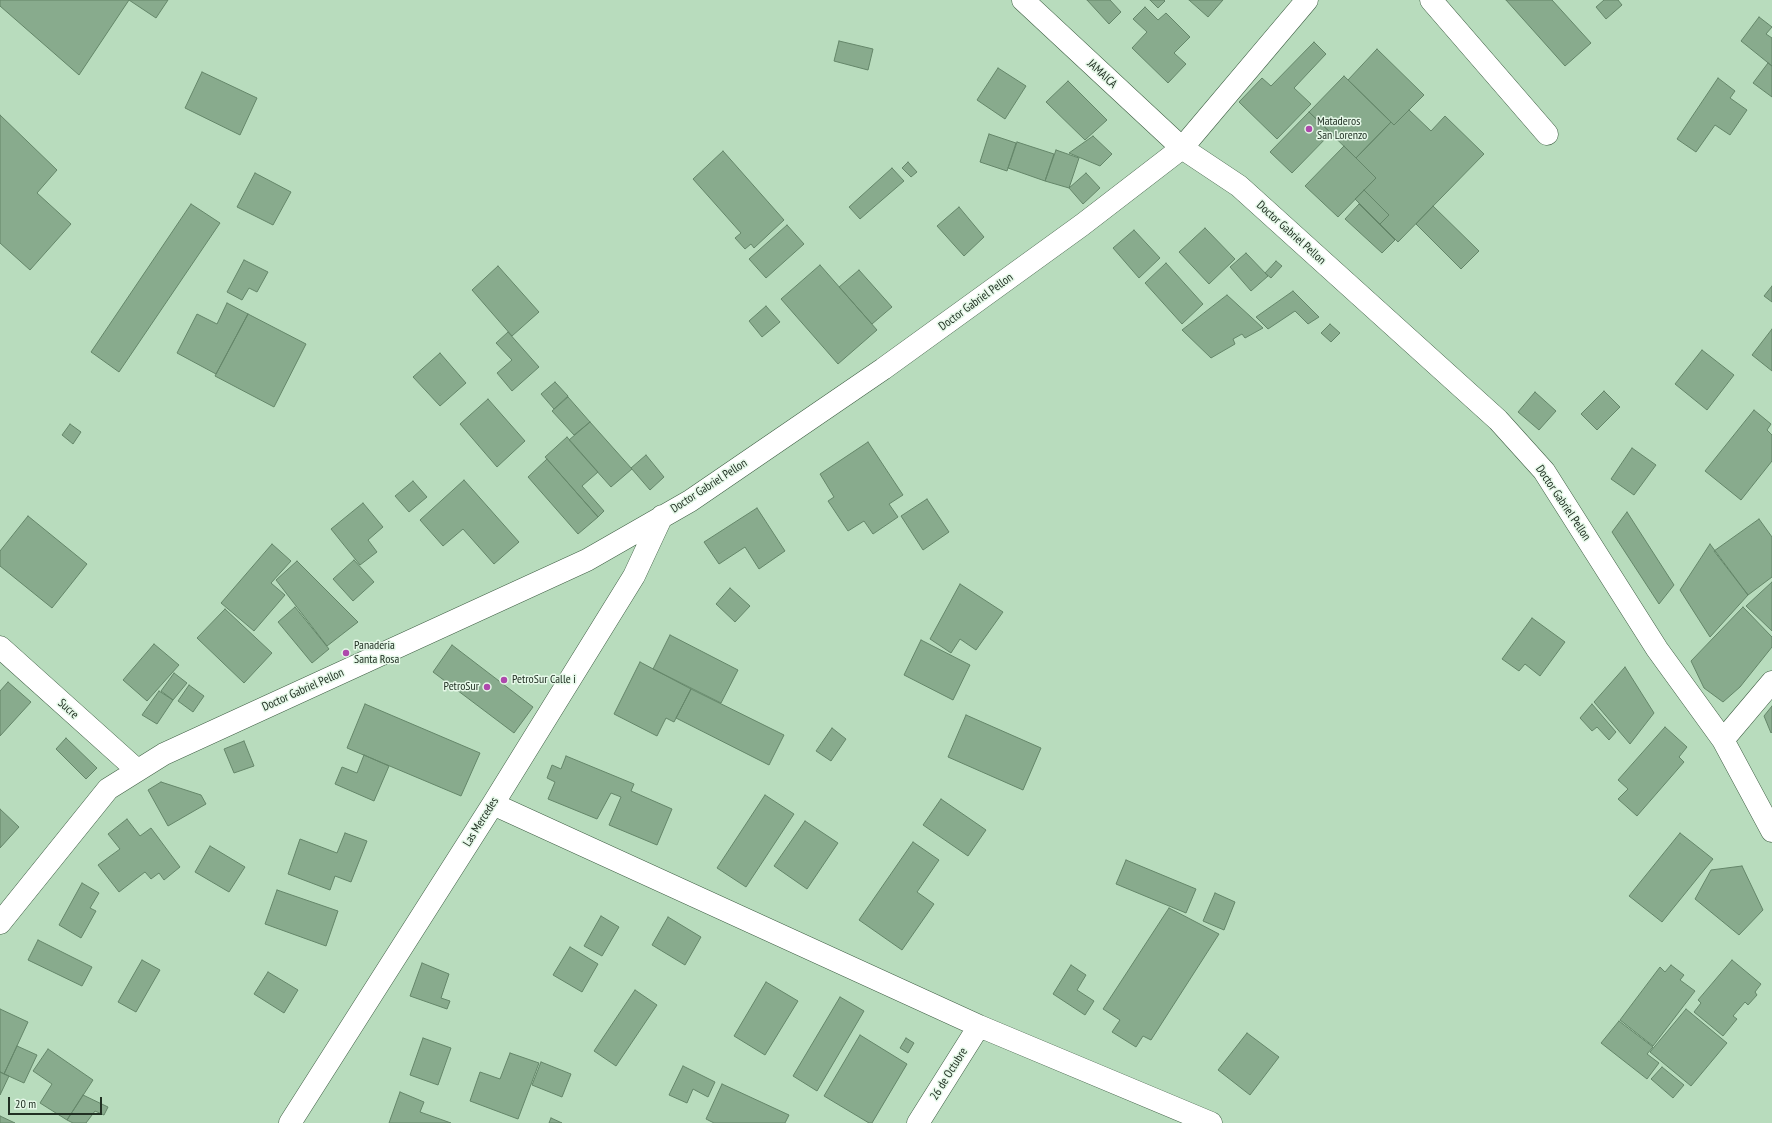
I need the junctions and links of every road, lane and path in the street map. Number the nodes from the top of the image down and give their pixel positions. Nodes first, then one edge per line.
1 (1023, 0) edge
2 (1307, 0) edge
3 (1431, 0) edge
4 (1547, 134) dead end
5 (1182, 148) junction
6 (662, 516) junction
7 (0, 647) edge
8 (1772, 682) edge
9 (1722, 740) junction
10 (137, 770) junction
11 (493, 804) junction
12 (1772, 831) edge
13 (0, 923) edge
14 (979, 1026) junction
15 (290, 1123) edge
16 (918, 1123) edge
17 (1211, 1123) edge

1 - 5 street, JAMAICA
2 - 5 street
3 - 4 street
5 - 6 street, Doctor Gabriel Pellon
5 - 9 street, Doctor Gabriel Pellon
6 - 10 street, Doctor Gabriel Pellon
6 - 11 street, Las Mercedes
7 - 10 street, Sucre
8 - 9 street
9 - 12 street, Doctor Gabriel Pellon
10 - 13 street, Doctor Gabriel Pellon
11 - 14 street
11 - 15 street, Las Mercedes
14 - 16 street, 26 de Octubre
14 - 17 street

